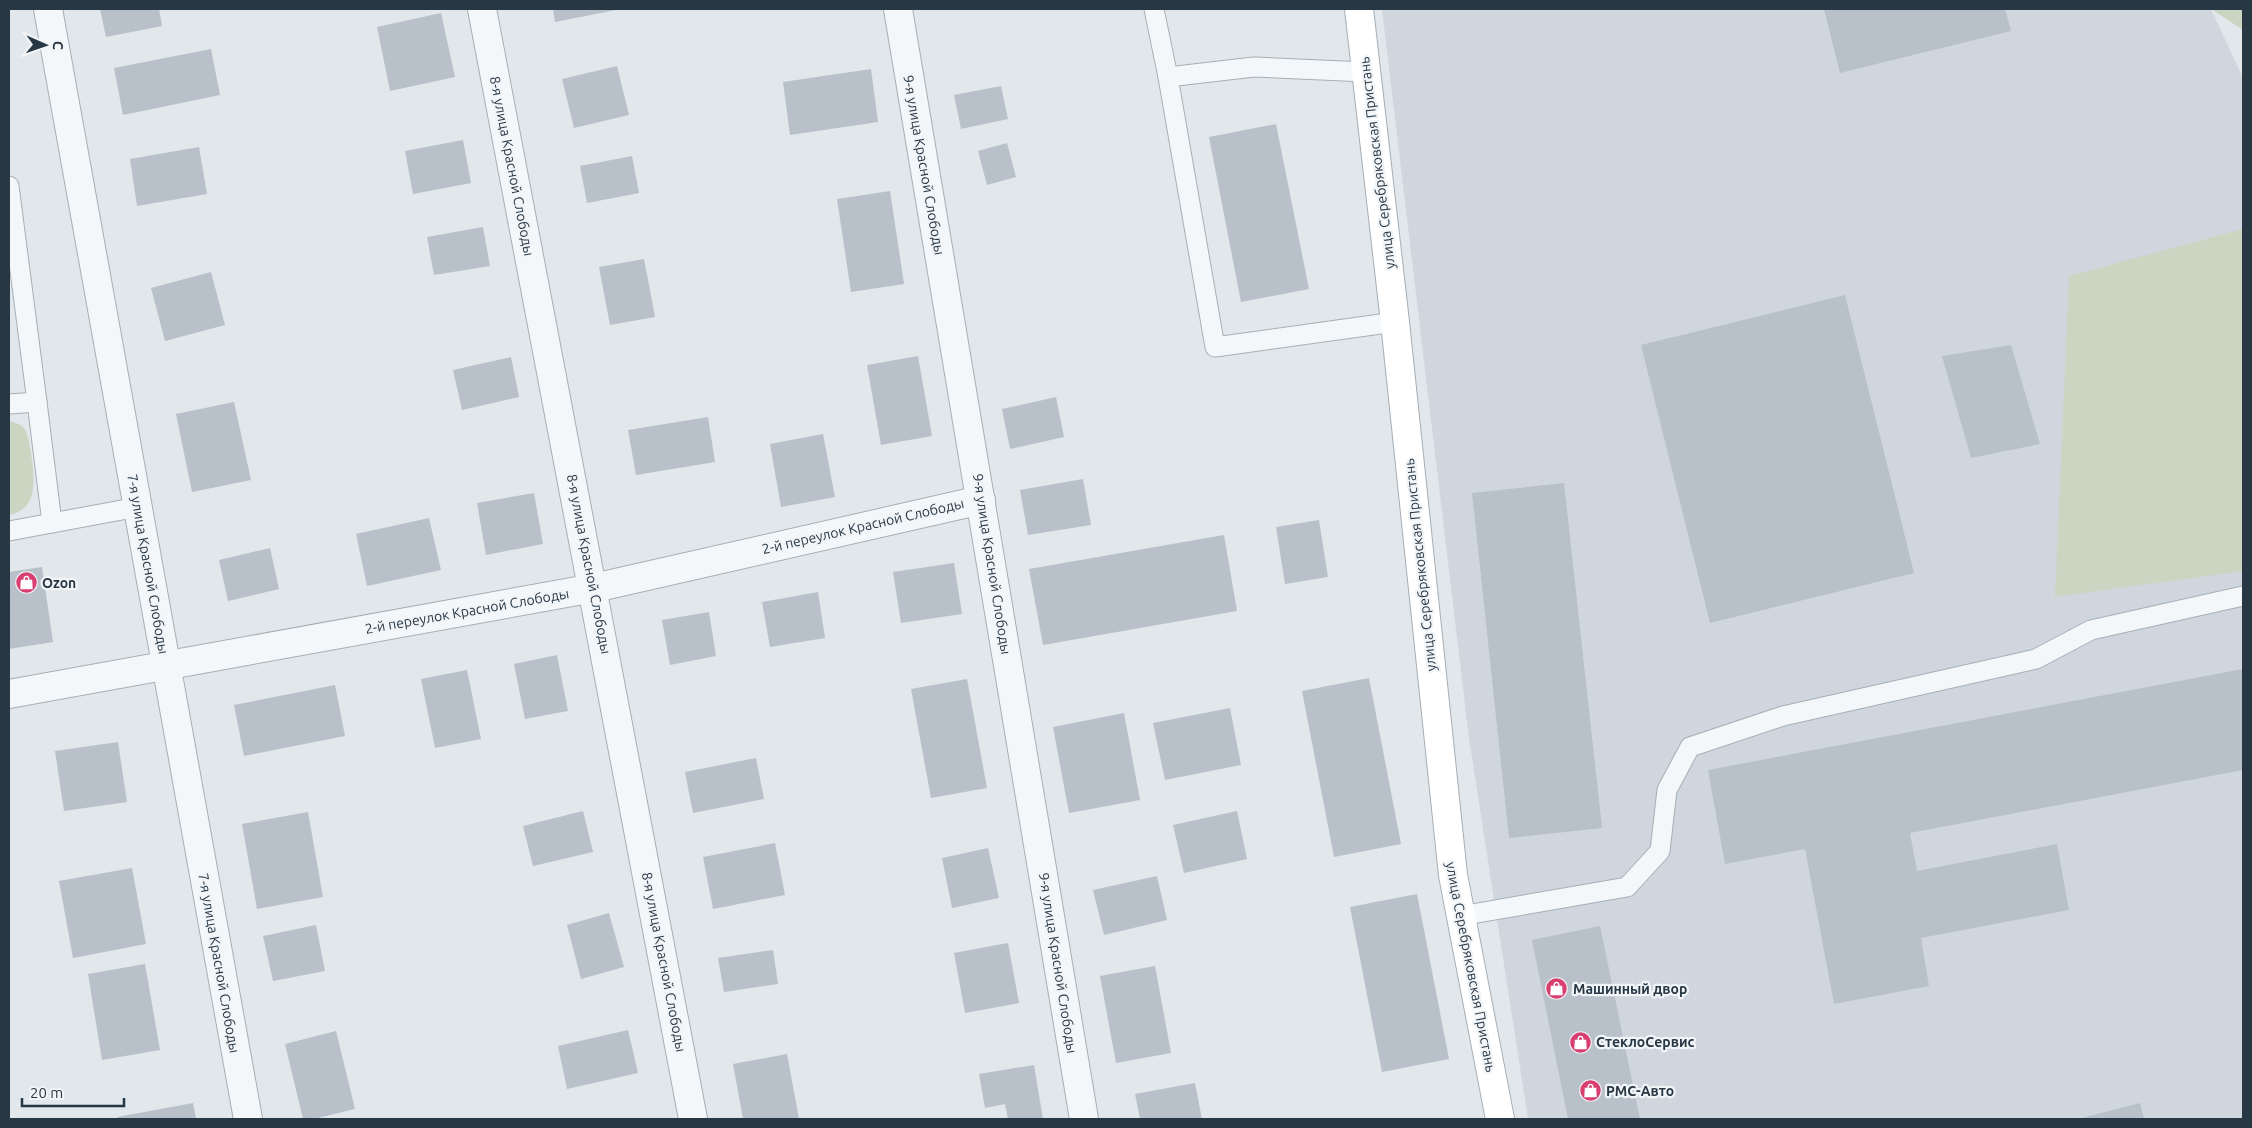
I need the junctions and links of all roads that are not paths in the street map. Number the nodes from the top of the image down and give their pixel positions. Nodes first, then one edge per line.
1 (48, 9) edge
2 (482, 9) edge
3 (898, 9) edge
4 (1154, 9) edge
5 (1359, 9) edge
6 (1366, 72) junction
7 (1168, 77) junction
8 (9, 186) edge
9 (1395, 322) junction
10 (37, 402) junction
11 (9, 404) edge
12 (981, 500) junction
13 (138, 508) junction
14 (52, 523) junction
15 (9, 531) edge
16 (594, 588) junction
17 (2243, 596) edge
18 (166, 666) junction
19 (9, 694) edge
20 (1460, 916) junction
21 (248, 1119) edge
22 (693, 1119) edge
23 (1084, 1119) edge
24 (1500, 1119) edge

1 - 13 street, 7-я улица Красной Слободы
2 - 16 street, 8-я улица Красной Слободы
3 - 12 street, 9-я улица Красной Слободы
4 - 7 lane
5 - 6 street, улица Серебряковская Пристань
6 - 7 lane
6 - 9 street, улица Серебряковская Пристань
7 - 9 lane
8 - 10 lane
9 - 20 street, улица Серебряковская Пристань
10 - 11 lane
10 - 14 lane
12 - 16 street, 2-й переулок Красной Слободы
12 - 23 street, 9-я улица Красной Слободы
13 - 14 lane
13 - 18 street, 7-я улица Красной Слободы
14 - 15 lane
16 - 18 street, 2-й переулок Красной Слободы
16 - 22 street, 8-я улица Красной Слободы
17 - 20 lane
18 - 19 street, 2-й переулок Красной Слободы
18 - 21 street, 7-я улица Красной Слободы
20 - 24 street, улица Серебряковская Пристань

